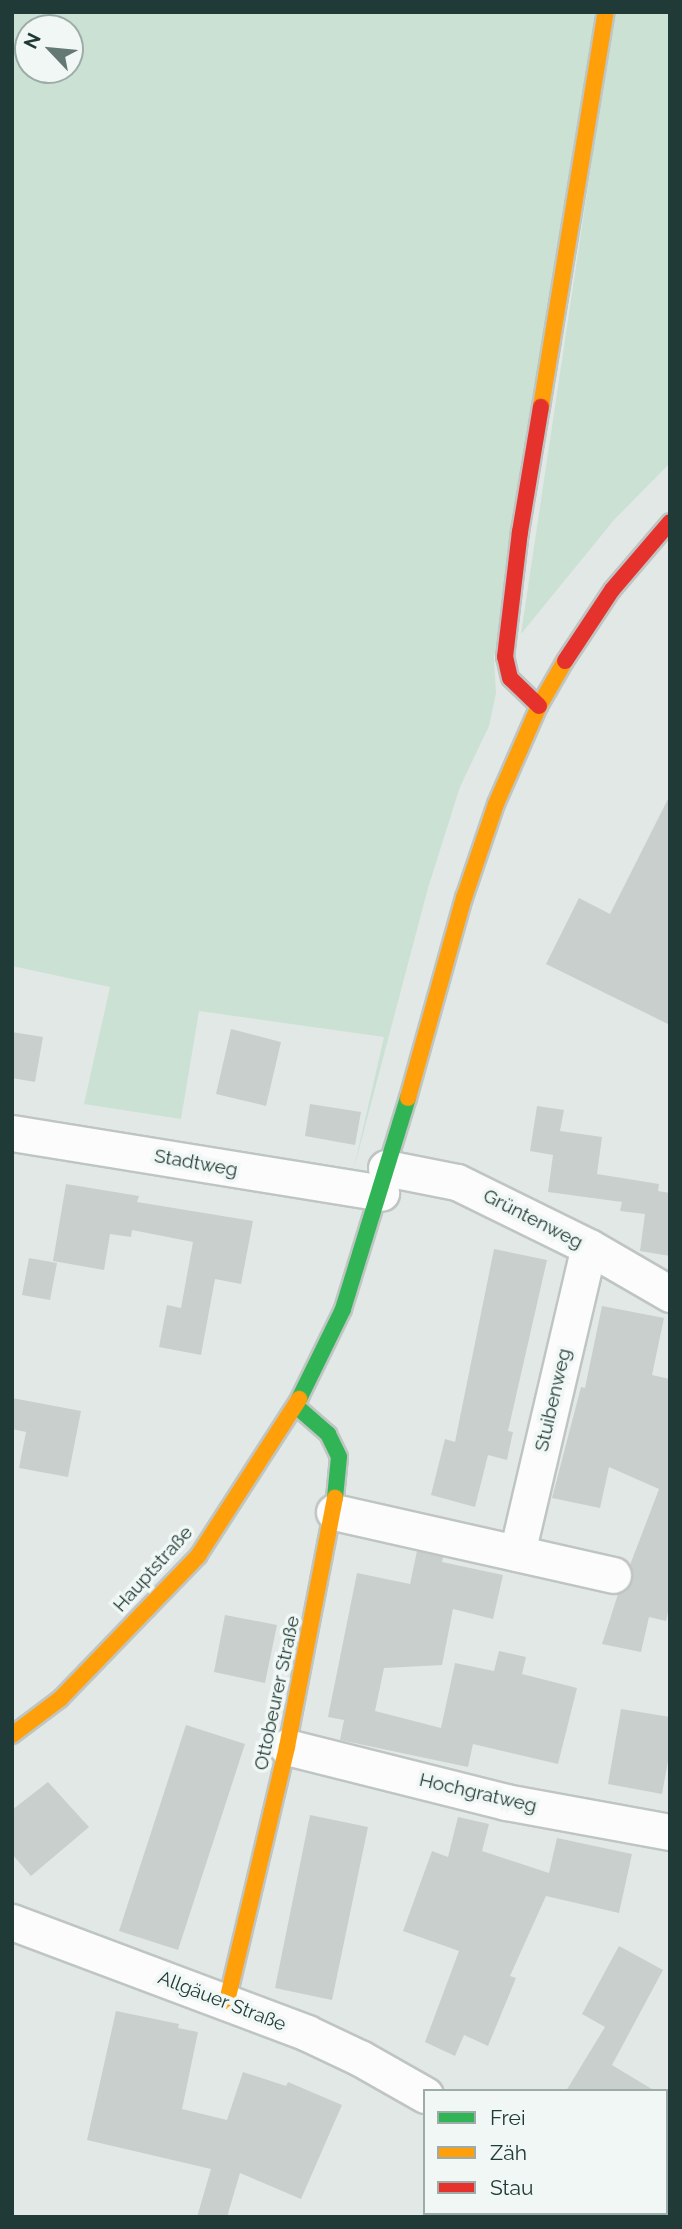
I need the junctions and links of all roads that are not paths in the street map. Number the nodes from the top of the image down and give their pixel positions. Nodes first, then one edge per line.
1 (606, 12) edge
2 (668, 527) edge
3 (539, 706) junction
4 (12, 1132) edge
5 (384, 1180) junction
6 (589, 1247) junction
7 (670, 1294) edge
8 (296, 1406) junction
9 (334, 1512) junction
10 (517, 1553) junction
11 (613, 1575) dead end
12 (12, 1735) edge
13 (287, 1746) junction
14 (670, 1832) edge
15 (12, 1922) edge
16 (227, 2001) junction
17 (423, 2094) edge

1 - 3 street
2 - 3 street, Hauptstraße
3 - 5 street, Hauptstraße
4 - 5 street, Stadtweg
5 - 6 street, Grüntenweg
5 - 8 street, Hauptstraße
6 - 7 street, Grüntenweg
6 - 10 street, Stuibenweg
8 - 9 street, Ottobeurer Straße
8 - 12 street, Hauptstraße
9 - 10 street
9 - 13 street, Ottobeurer Straße
10 - 11 street
13 - 14 street, Hochgratweg
13 - 16 street, Ottobeurer Straße
15 - 16 street, Allgäuer Straße
16 - 17 street, Allgäuer Straße

